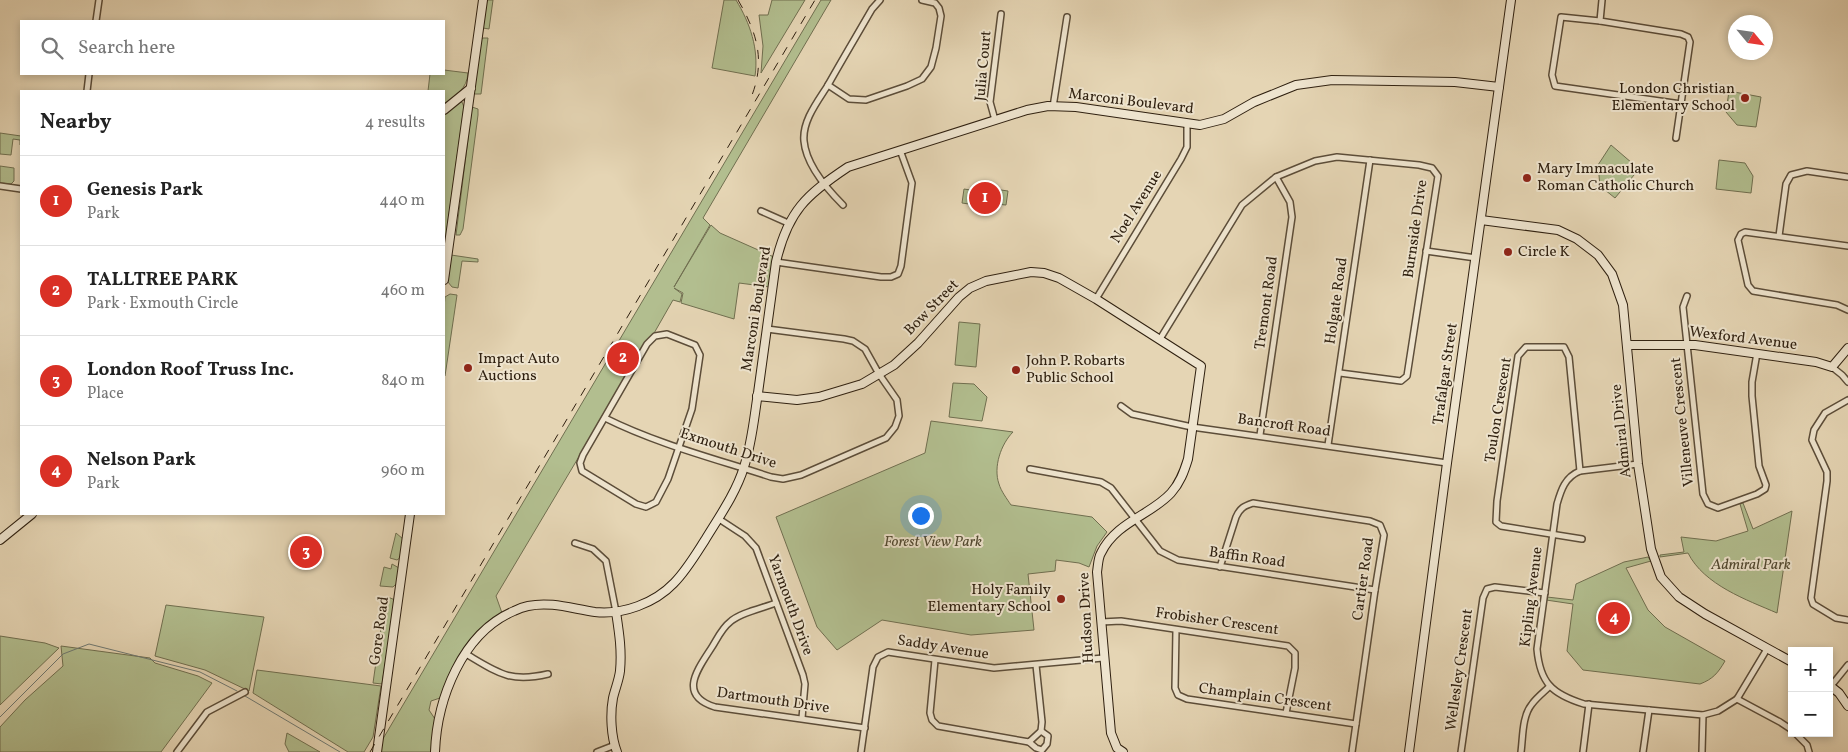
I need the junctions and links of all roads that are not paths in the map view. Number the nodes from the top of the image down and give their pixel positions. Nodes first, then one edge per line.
1 (99, 0) edge
2 (483, 0) edge
3 (880, 0) edge
4 (922, 0) edge
5 (1511, 0) edge
6 (1602, 0) edge
7 (1001, 14) dead end
8 (1067, 17) dead end
9 (96, 20) edge
10 (1600, 21) junction
11 (89, 75) edge
12 (828, 85) junction
13 (1499, 87) junction
14 (471, 88) junction
15 (87, 90) edge
16 (1680, 104) junction
17 (1053, 106) junction
18 (445, 109) edge
19 (995, 120) junction
20 (1187, 123) junction
21 (1676, 138) dead end
22 (900, 150) junction
23 (1370, 160) junction
24 (1276, 177) junction
25 (1848, 177) edge
26 (824, 183) junction
27 (0, 186) edge
28 (20, 189) edge
29 (843, 205) dead end
30 (761, 211) dead end
31 (1481, 220) junction
32 (788, 223) junction
33 (1780, 236) junction
34 (1848, 246) edge
35 (1426, 251) junction
36 (1476, 258) junction
37 (776, 262) junction
38 (445, 273) edge
39 (1687, 296) dead end
40 (1096, 299) junction
41 (1848, 310) edge
42 (767, 329) junction
43 (1160, 339) junction
44 (1627, 345) junction
45 (1687, 346) junction
46 (1848, 348) edge
47 (1757, 353) junction
48 (1832, 367) junction
49 (1340, 373) junction
50 (879, 374) junction
51 (1848, 382) edge
52 (757, 396) junction
53 (1848, 400) edge
54 (1120, 406) dead end
55 (605, 418) junction
56 (1192, 427) junction
57 (1260, 436) junction
58 (1328, 445) junction
59 (679, 447) junction
60 (1447, 463) junction
61 (1638, 464) junction
62 (744, 468) junction
63 (1030, 469) dead end
64 (1580, 470) junction
65 (31, 515) edge
66 (410, 515) edge
67 (719, 518) junction
68 (1135, 518) junction
69 (1553, 533) junction
70 (1582, 539) dead end
71 (0, 540) edge
72 (575, 543) dead end
73 (1220, 567) junction
74 (1375, 590) junction
75 (1544, 593) junction
76 (776, 603) junction
77 (616, 612) junction
78 (1848, 620) edge
79 (1100, 622) junction
80 (1176, 630) junction
81 (1767, 649) junction
82 (466, 654) junction
83 (1103, 658) junction
84 (936, 660) junction
85 (1788, 660) edge
86 (1036, 665) junction
87 (1848, 665) edge
88 (548, 674) dead end
89 (1833, 682) edge
90 (1550, 686) junction
91 (1833, 688) edge
92 (245, 692) dead end
93 (1737, 699) junction
94 (1589, 704) junction
95 (1848, 706) edge
96 (1649, 710) junction
97 (1286, 713) junction
98 (1703, 715) junction
99 (802, 718) junction
100 (1356, 724) junction
101 (1788, 727) edge
102 (865, 728) junction
103 (1041, 731) junction
104 (1799, 737) edge
105 (1029, 742) junction
106 (616, 749) edge
107 (177, 752) edge
108 (377, 752) edge
109 (435, 752) edge
110 (596, 752) edge
111 (862, 752) edge
112 (1123, 752) edge
113 (1352, 752) edge
114 (1409, 752) edge
115 (1461, 752) edge
116 (1521, 752) edge
117 (1582, 752) edge
118 (1643, 752) edge
119 (1702, 752) edge
120 (1809, 752) edge

1 - 9 street
2 - 14 street
3 - 12 street
4 - 12 street
5 - 13 street, Trafalgar Street
6 - 10 street
7 - 19 street, Julia Court
8 - 17 street
10 - 16 street
10 - 16 street
11 - 15 street
12 - 26 street
13 - 20 street, Marconi Boulevard
13 - 31 street, Trafalgar Street
14 - 18 street
14 - 38 street
16 - 21 street
17 - 19 street, Marconi Boulevard
17 - 20 street, Marconi Boulevard
19 - 22 street, Marconi Boulevard
20 - 40 street, Noel Avenue
22 - 26 street, Marconi Boulevard
22 - 37 street
23 - 24 street, Burnside Drive
23 - 35 street, Burnside Drive
23 - 49 street, Holgate Road
24 - 43 street, Burnside Drive
24 - 57 street, Tremont Road
25 - 33 street
26 - 29 street
26 - 32 street, Marconi Boulevard
27 - 28 street
30 - 32 street
31 - 36 street, Trafalgar Street
31 - 44 street, Admiral Drive
32 - 37 street, Marconi Boulevard
33 - 34 street
33 - 41 street
35 - 36 street
35 - 49 street, Burnside Drive
36 - 60 street, Trafalgar Street
37 - 42 street, Marconi Boulevard
39 - 45 street
40 - 43 street, Bow Street
40 - 50 street, Bow Street
42 - 50 street, Exmouth Drive
42 - 52 street, Marconi Boulevard
43 - 56 street, Bow Street
44 - 45 street, Wexford Avenue
44 - 61 street, Admiral Drive
45 - 47 street, Wexford Avenue
45 - 47 street, Villeneuve Crescent
46 - 48 street
47 - 48 street, Wexford Avenue
48 - 51 street, Wexford Avenue
49 - 58 street, Holgate Road
50 - 52 street, Bow Street
50 - 62 street, Exmouth Drive
52 - 62 street, Marconi Boulevard
53 - 78 street
54 - 56 street, Bancroft Road
55 - 59 street, Exmouth Drive
55 - 59 street
55 - 59 street
56 - 57 street, Bancroft Road
56 - 68 street, Hudson Drive
57 - 58 street, Bancroft Road
58 - 60 street, Bancroft Road
59 - 62 street, Exmouth Drive
60 - 114 street, Trafalgar Street
61 - 64 street
61 - 81 street, Admiral Drive
62 - 67 street, Marconi Boulevard
63 - 68 street, Baffin Road
64 - 69 street, Kipling Avenue
64 - 69 street, Toulon Crescent
65 - 71 street
66 - 108 street, Gore Road
67 - 76 street, Yarmouth Drive
67 - 77 street, Marconi Boulevard
68 - 73 street, Baffin Road
68 - 79 street, Hudson Drive
69 - 70 street
69 - 75 street, Kipling Avenue
72 - 77 street
73 - 74 street, Baffin Road
73 - 74 street, Cartier Road
74 - 100 street, Cartier Road
75 - 90 street, Kipling Avenue
75 - 115 street, Wellesley Crescent
76 - 99 street, Yarmouth Drive
76 - 99 street, Dartmouth Drive
77 - 82 street, Marconi Boulevard
77 - 106 street
79 - 80 street, Frobisher Crescent
79 - 83 street, Hudson Drive
80 - 97 street, Champlain Crescent
80 - 97 street, Frobisher Crescent
81 - 85 street, Admiral Drive
81 - 93 street, Kipling Avenue
82 - 88 street
82 - 109 street, Marconi Boulevard
83 - 86 street, Saddy Avenue
83 - 112 street, Hudson Drive
84 - 86 street, Saddy Avenue
84 - 102 street, Saddy Avenue
84 - 105 street
86 - 103 street
87 - 89 street
90 - 94 street, Kipling Avenue
90 - 116 street
91 - 95 street
92 - 107 street
93 - 98 street, Kipling Avenue
93 - 101 street
94 - 96 street, Kipling Avenue
94 - 117 street
96 - 98 street, Kipling Avenue
96 - 118 street
97 - 100 street, Champlain Crescent
98 - 119 street
99 - 102 street, Dartmouth Drive
100 - 113 street, Cartier Road
102 - 111 street, Saddy Avenue
103 - 105 street
103 - 105 street
104 - 120 street
106 - 110 street

